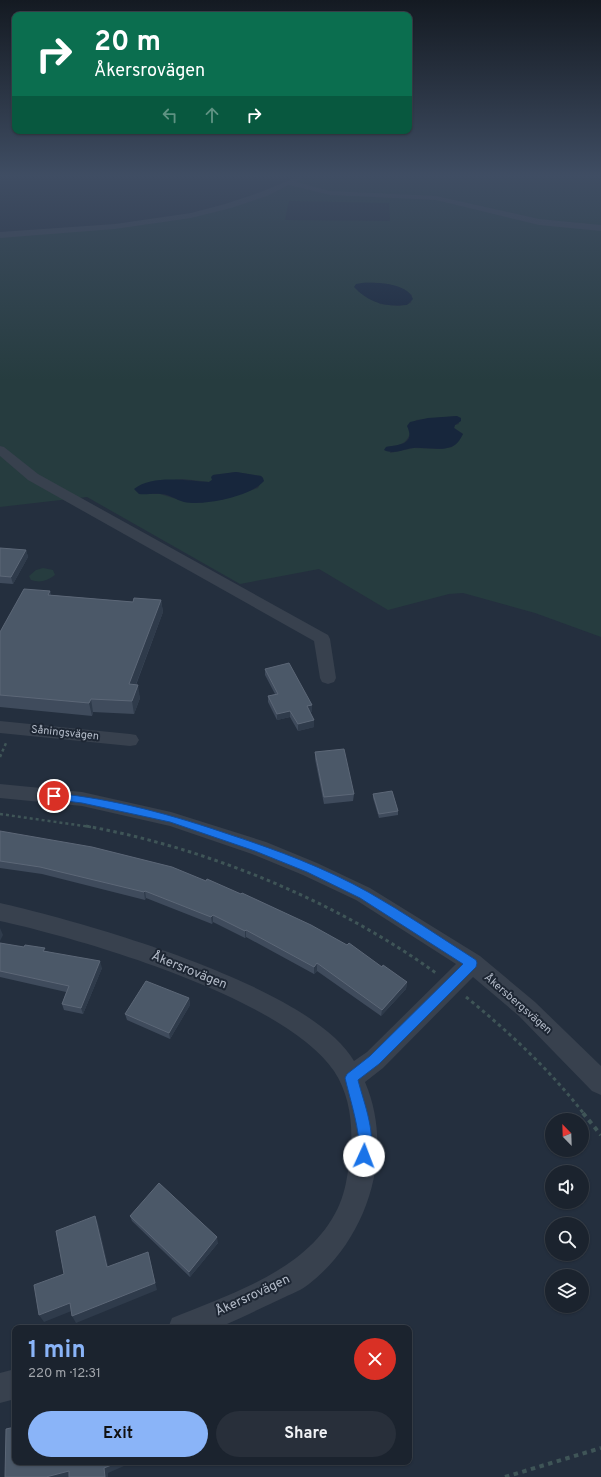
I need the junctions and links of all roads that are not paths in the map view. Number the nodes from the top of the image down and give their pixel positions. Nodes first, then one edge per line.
1 (0, 450) edge
2 (328, 678) dead end
3 (0, 727) edge
4 (130, 740) dead end
5 (0, 791) edge
6 (0, 912) edge
7 (472, 963) junction
8 (351, 1078) junction
9 (601, 1083) edge
10 (189, 1325) edge
11 (12, 1385) edge
12 (0, 1388) edge

1 - 2 street
3 - 4 street, Såningsvägen
5 - 7 street, Åkersbergsvägen
6 - 8 street, Åkersrovägen
7 - 8 street
7 - 9 street, Åkersbergsvägen
8 - 10 street, Åkersrovägen
11 - 12 street

